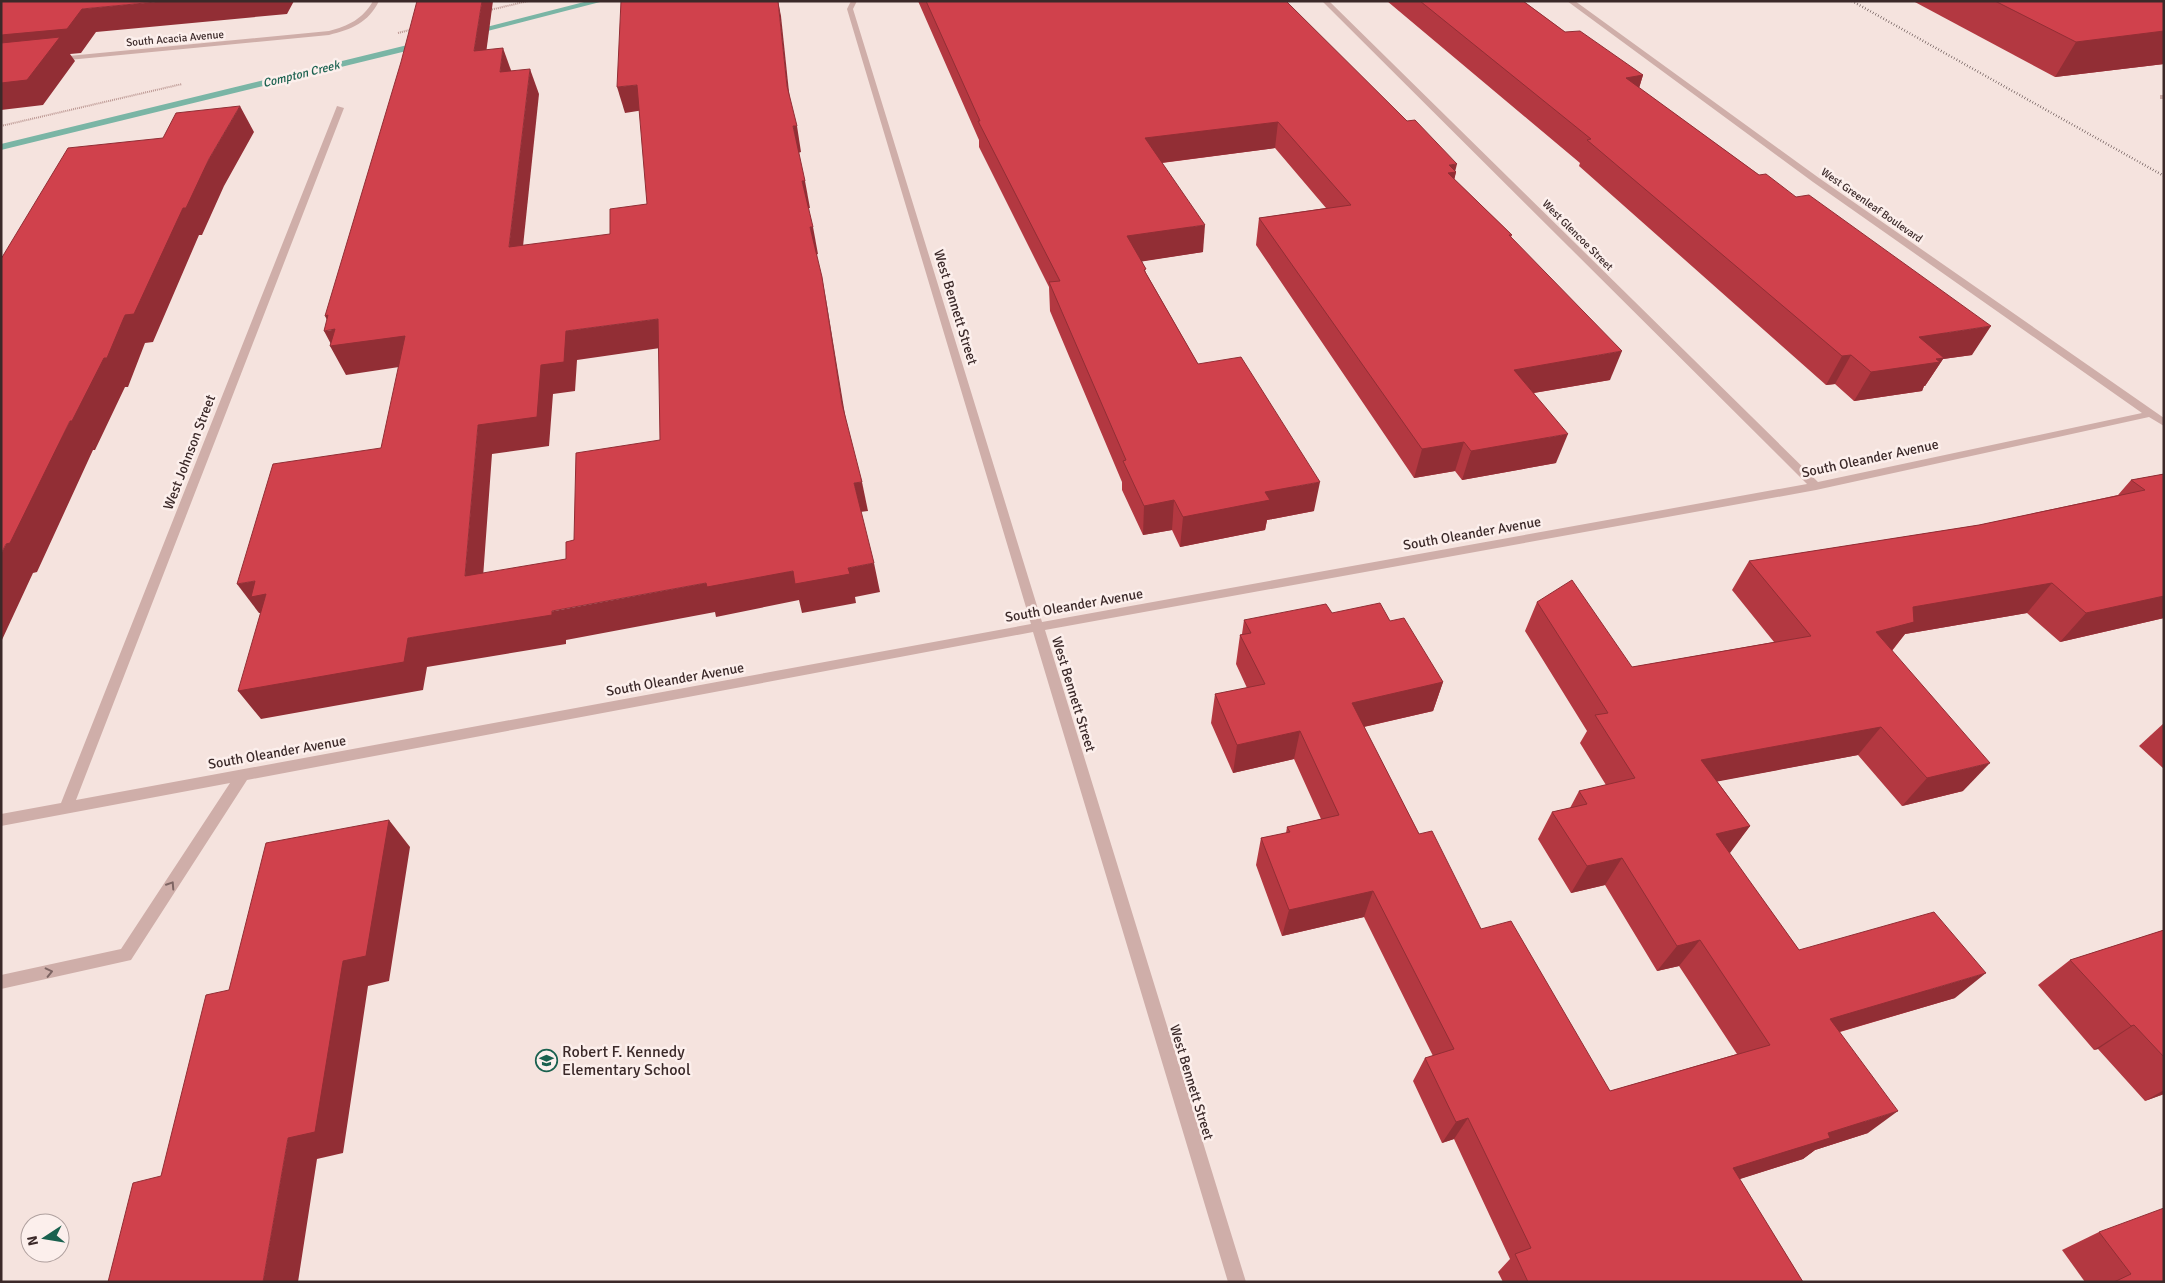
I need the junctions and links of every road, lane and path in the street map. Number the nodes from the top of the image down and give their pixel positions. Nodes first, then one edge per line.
1 (376, 1) edge
2 (854, 1) edge
3 (1325, 1) edge
4 (1570, 1) edge
5 (50, 59) edge
6 (340, 108) dead end
7 (2150, 414) junction
8 (2164, 423) edge
9 (1816, 486) junction
10 (1038, 627) junction
11 (243, 774) junction
12 (66, 807) junction
13 (1, 820) edge
14 (1, 982) edge
15 (1237, 1282) edge

1 - 5 street, South Acacia Avenue
2 - 10 street, West Bennett Street
3 - 9 street, West Glencoe Street
4 - 7 street, West Greenleaf Boulevard
6 - 12 street, West Johnson Street
7 - 8 street, West Greenleaf Boulevard
7 - 9 street, South Oleander Avenue
9 - 10 street, South Oleander Avenue
10 - 11 street, South Oleander Avenue
10 - 15 street, West Bennett Street
11 - 12 street, South Oleander Avenue
14 -> 11 street
12 - 13 street, South Oleander Avenue

